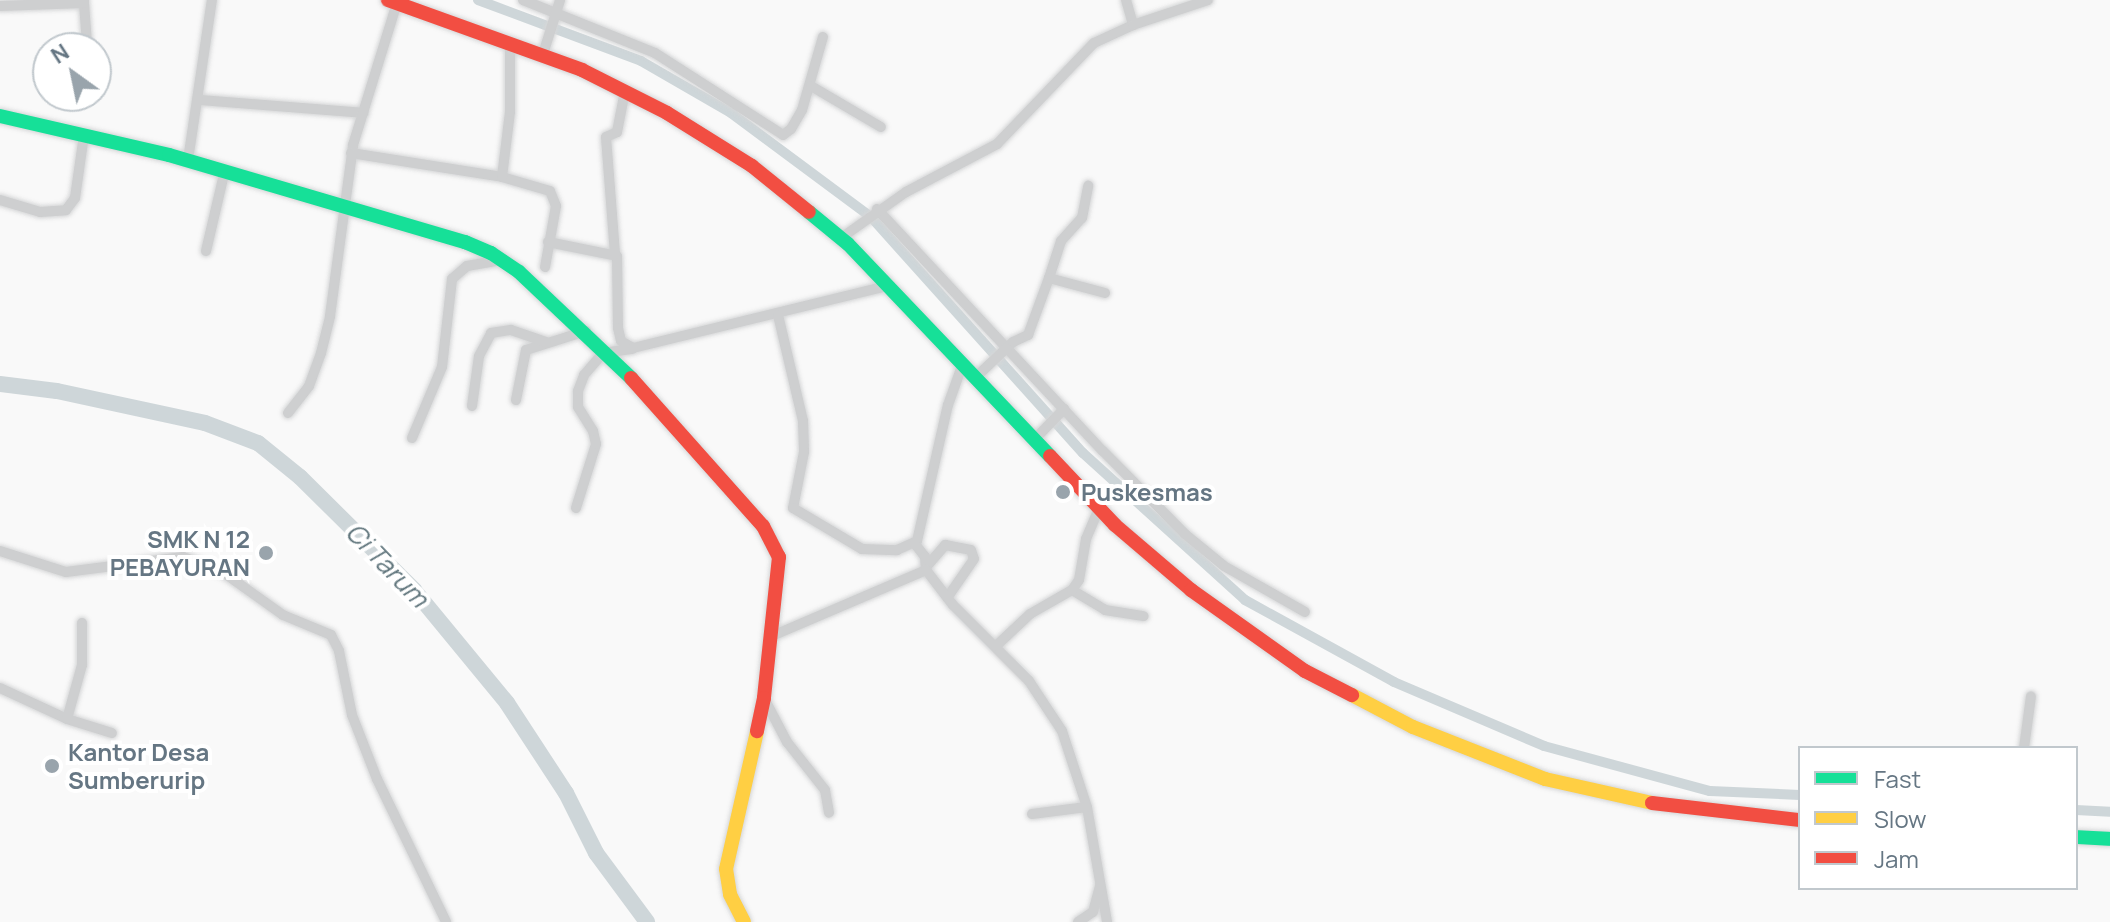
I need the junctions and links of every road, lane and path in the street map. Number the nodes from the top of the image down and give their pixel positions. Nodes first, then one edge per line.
1 (212, 0) edge
2 (523, 0) edge
3 (560, 0) edge
4 (1126, 0) edge
5 (392, 1) edge
6 (1203, 1) edge
7 (84, 2) edge
8 (0, 6) edge
9 (558, 17) junction
10 (1133, 25) junction
11 (86, 32) edge
12 (823, 37) dead end
13 (510, 42) junction
14 (543, 54) junction
15 (811, 86) junction
16 (625, 91) junction
17 (199, 100) junction
18 (363, 113) junction
19 (0, 116) edge
20 (881, 127) dead end
21 (84, 135) junction
22 (351, 153) junction
23 (188, 160) junction
24 (225, 170) junction
25 (502, 177) junction
26 (1088, 186) dead end
27 (0, 200) edge
28 (343, 203) junction
29 (875, 210) junction
30 (846, 234) junction
31 (548, 242) junction
32 (206, 251) dead end
33 (615, 254) junction
34 (502, 260) junction
35 (545, 267) dead end
36 (1049, 278) junction
37 (888, 286) junction
38 (1105, 293) dead end
39 (778, 315) junction
40 (586, 331) junction
41 (546, 342) junction
42 (637, 348) junction
43 (1006, 348) junction
44 (607, 351) junction
45 (963, 363) junction
46 (979, 374) junction
47 (516, 400) dead end
48 (472, 406) dead end
49 (1062, 412) junction
50 (288, 413) dead end
51 (1038, 436) junction
52 (412, 438) dead end
53 (576, 508) dead end
54 (1099, 508) junction
55 (915, 544) junction
56 (0, 551) edge
57 (927, 568) junction
58 (1072, 590) junction
59 (947, 598) junction
60 (1305, 612) dead end
61 (1144, 616) dead end
62 (82, 623) dead end
63 (772, 636) junction
64 (996, 646) junction
65 (0, 688) edge
66 (2031, 696) dead end
67 (764, 698) junction
68 (67, 719) junction
69 (112, 733) dead end
70 (2024, 746) edge
71 (1087, 807) junction
72 (829, 813) dead end
73 (1032, 814) dead end
74 (1798, 820) edge
75 (2078, 837) edge
76 (2110, 839) edge
77 (1101, 881) junction
78 (1083, 920) edge
79 (446, 922) edge
80 (744, 922) edge
81 (1100, 922) edge
82 (1107, 922) edge

1 - 17 street
2 - 9 street
3 - 9 street
4 - 10 street
5 - 13 main road
5 - 18 street
6 - 10 street
7 - 8 street
7 - 11 street
9 - 14 street
9 - 15 street
10 - 29 street
12 - 15 street
13 - 14 main road
13 - 25 street
14 - 16 main road
15 - 20 street
16 - 30 main road
16 - 33 street
17 - 18 street
17 - 23 street
18 - 22 street
19 - 21 main road
21 - 23 main road
21 - 27 street
22 - 25 street
22 - 28 street
23 - 24 main road
24 - 28 main road
24 - 32 street
25 - 31 street
26 - 36 street
28 - 34 main road
28 - 50 street
29 - 30 street
29 - 43 street
30 - 37 main road
31 - 33 street
31 - 35 street
33 - 42 street
34 - 40 main road
34 - 52 street
36 - 38 street
36 - 43 street
37 - 39 street
37 - 45 main road
39 - 42 street
39 - 55 street
40 - 41 street
40 - 44 main road
41 - 47 street
41 - 48 street
42 - 44 street
43 - 46 street
43 - 49 street
44 - 53 street
44 - 63 main road
45 - 46 main road
45 - 55 street
46 - 51 main road
49 - 51 street
49 - 60 street
51 - 54 main road
54 - 58 street
54 - 74 main road
55 - 57 street
56 - 79 street
57 - 59 street
57 - 59 street
57 - 63 street
58 - 61 street
58 - 64 street
59 - 64 street
62 - 68 street
63 - 67 main road
64 - 71 street
65 - 68 street
66 - 70 street
67 - 72 street
67 - 80 main road
68 - 69 street
71 - 73 street
71 - 77 street
75 - 76 main road
77 - 78 street
77 - 82 street
78 - 81 street

